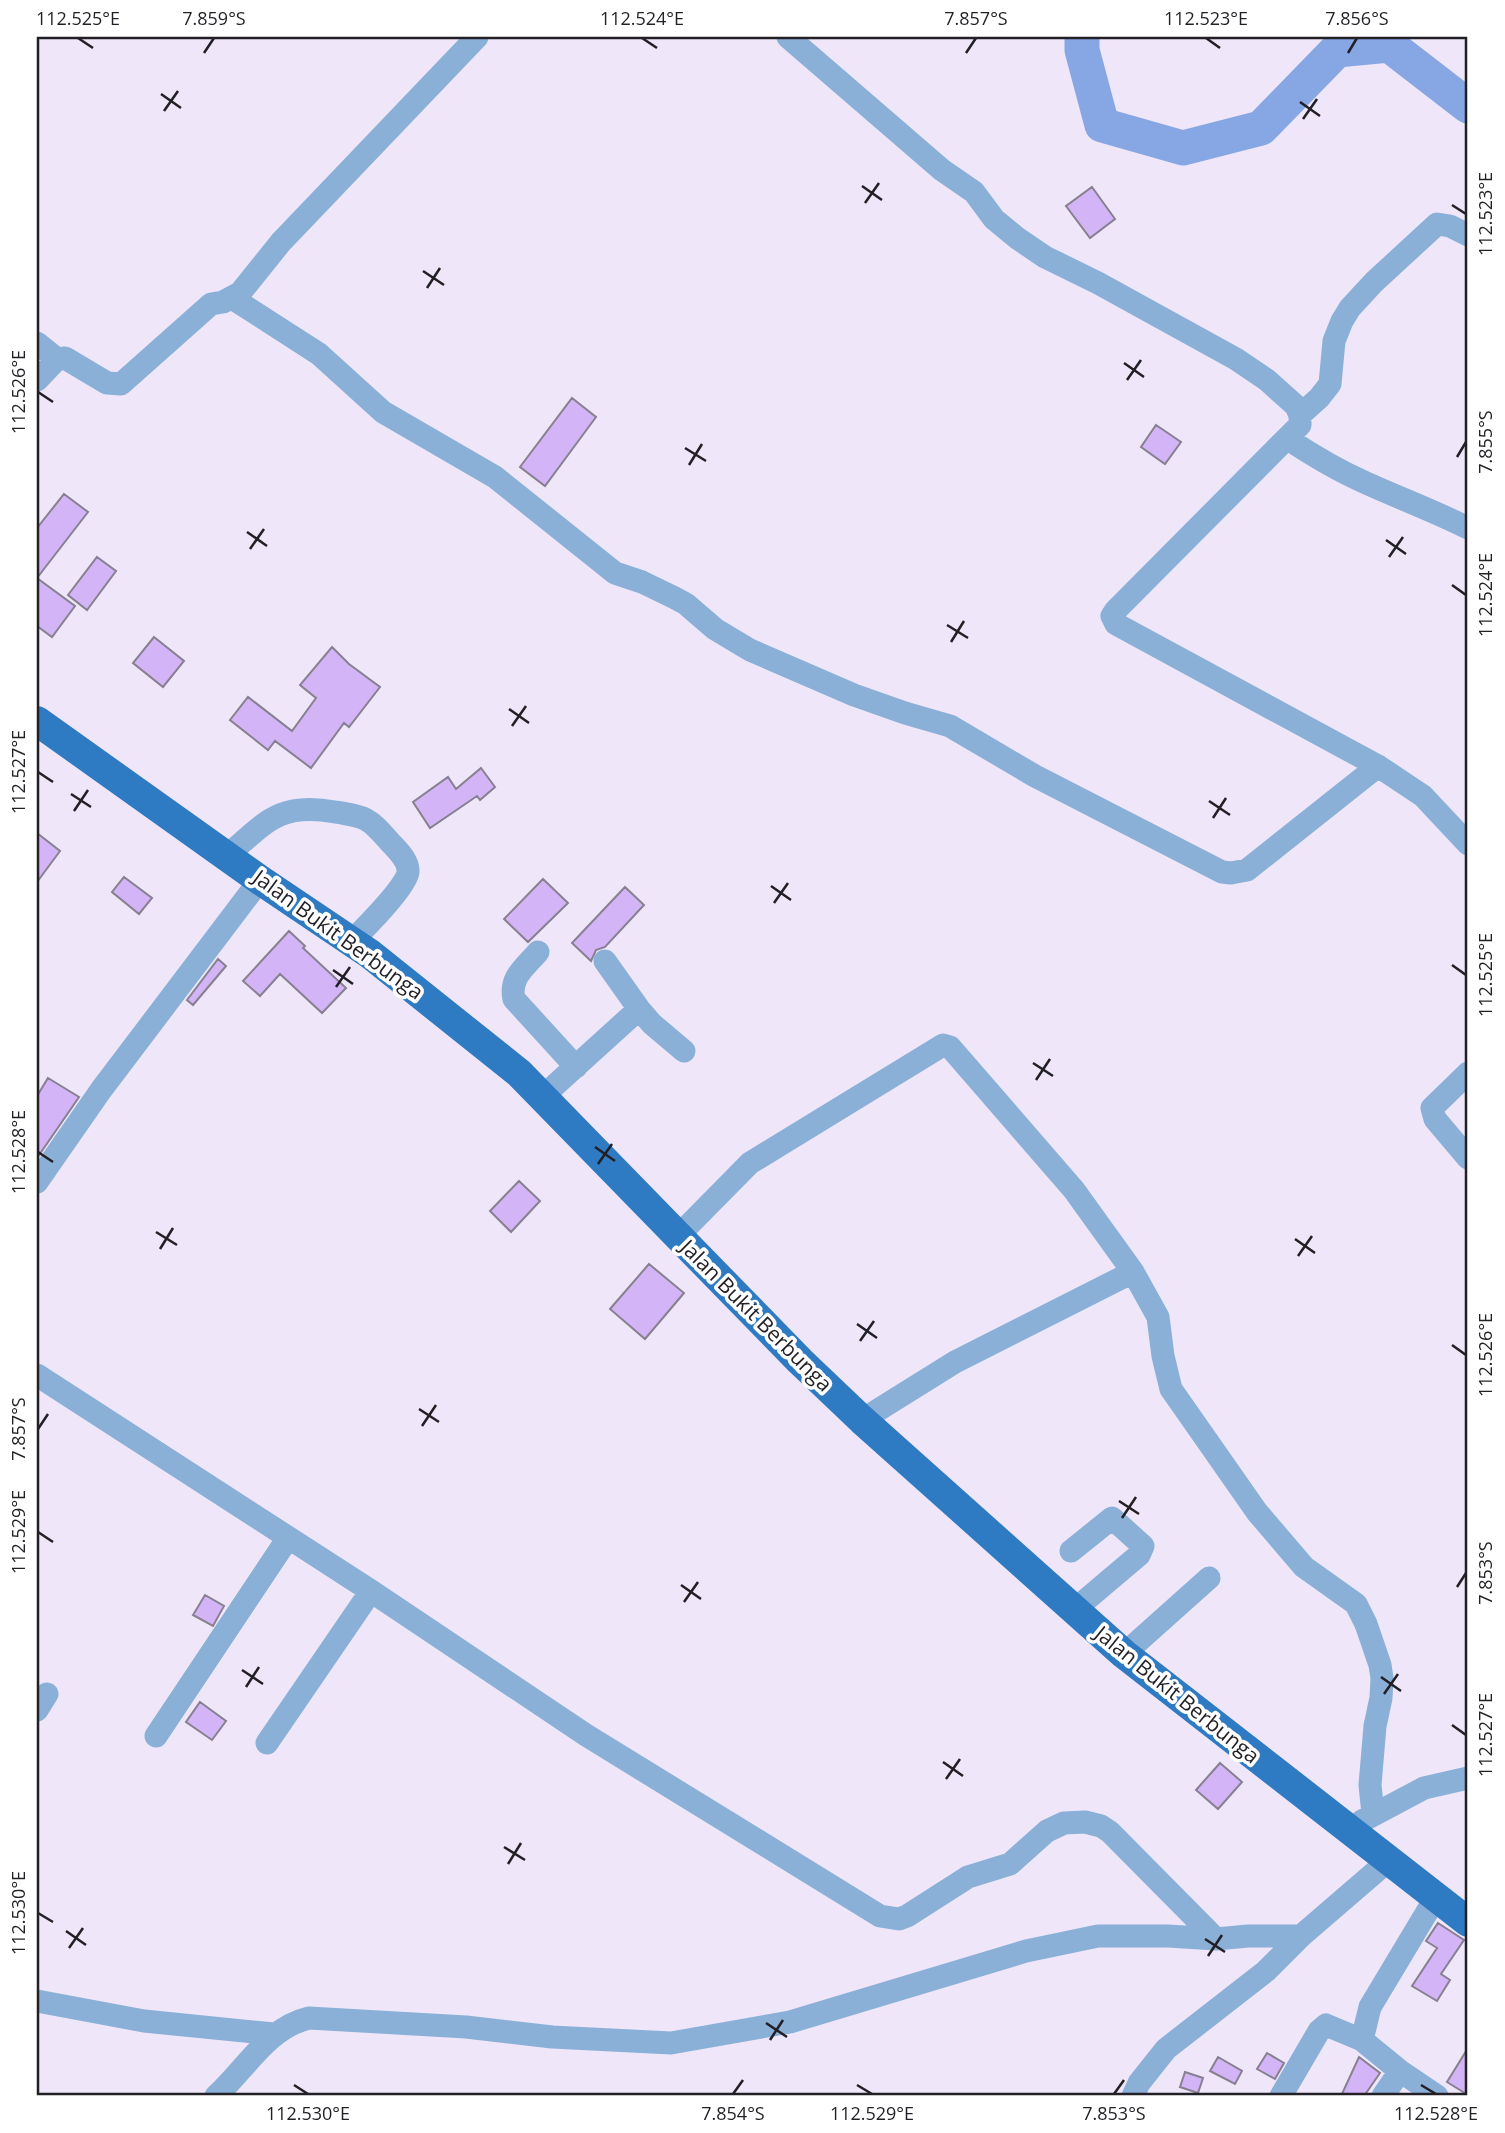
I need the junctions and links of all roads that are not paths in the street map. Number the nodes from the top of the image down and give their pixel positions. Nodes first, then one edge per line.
1 (477, 37) edge
2 (788, 37) edge
3 (1468, 235) edge
4 (232, 298) junction
5 (37, 343) edge
6 (57, 359) junction
7 (37, 380) edge
8 (1300, 415) junction
9 (1288, 439) junction
10 (1468, 528) edge
11 (37, 721) edge
12 (1378, 766) junction
13 (1468, 844) edge
14 (228, 855) junction
15 (260, 880) junction
16 (351, 942) junction
17 (538, 952) dead end
18 (605, 961) dead end
19 (639, 1009) junction
20 (684, 1051) dead end
21 (576, 1067) junction
22 (1468, 1073) edge
23 (542, 1097) junction
24 (1468, 1158) edge
25 (37, 1182) edge
26 (677, 1237) junction
27 (1133, 1272) junction
28 (37, 1376) edge
29 (862, 1420) junction
30 (288, 1538) junction
31 (1070, 1551) dead end
32 (1209, 1578) dead end
33 (371, 1591) junction
34 (1074, 1610) junction
35 (1124, 1654) junction
36 (156, 1736) dead end
37 (267, 1743) dead end
38 (1468, 1778) edge
39 (1360, 1822) junction
40 (1388, 1861) junction
41 (1436, 1897) junction
42 (1468, 1922) edge
43 (1301, 1936) junction
44 (1216, 1939) junction
45 (37, 2000) edge
46 (274, 2034) junction
47 (1362, 2040) junction
48 (1399, 2071) junction
49 (216, 2096) edge
50 (1133, 2096) edge
51 (1281, 2096) edge
52 (1383, 2096) edge
53 (1437, 2096) edge

1 - 4 street
2 - 8 street
3 - 8 street
4 - 6 street
4 - 12 street
5 - 6 street
6 - 7 street
8 - 9 street
9 - 10 street
9 - 12 street
11 - 14 main road, Jalan Bukit Berbunga
12 - 13 street
14 - 15 main road, Jalan Bukit Berbunga
14 - 16 street
15 - 16 main road, Jalan Bukit Berbunga
15 - 25 street
16 - 23 main road, Jalan Bukit Berbunga
17 - 21 street
18 - 19 street
19 - 20 street
19 - 21 street
21 - 23 street
22 - 24 street
23 - 26 main road, Jalan Bukit Berbunga
26 - 27 street
26 - 29 main road, Jalan Bukit Berbunga
27 - 29 street
27 - 39 street
28 - 30 street
29 - 34 main road, Jalan Bukit Berbunga
30 - 33 street
30 - 36 street
31 - 34 street
32 - 35 street
33 - 37 street
33 - 44 street
34 - 35 main road, Jalan Bukit Berbunga
35 - 39 main road, Jalan Bukit Berbunga
38 - 39 street
39 - 40 main road, Jalan Bukit Berbunga
40 - 41 main road, Jalan Bukit Berbunga
40 - 43 street
41 - 42 main road, Jalan Bukit Berbunga
41 - 47 street
43 - 44 street
43 - 50 street
44 - 46 street
45 - 46 street
46 - 49 street
47 - 48 street
47 - 51 street
48 - 52 street
48 - 53 street

